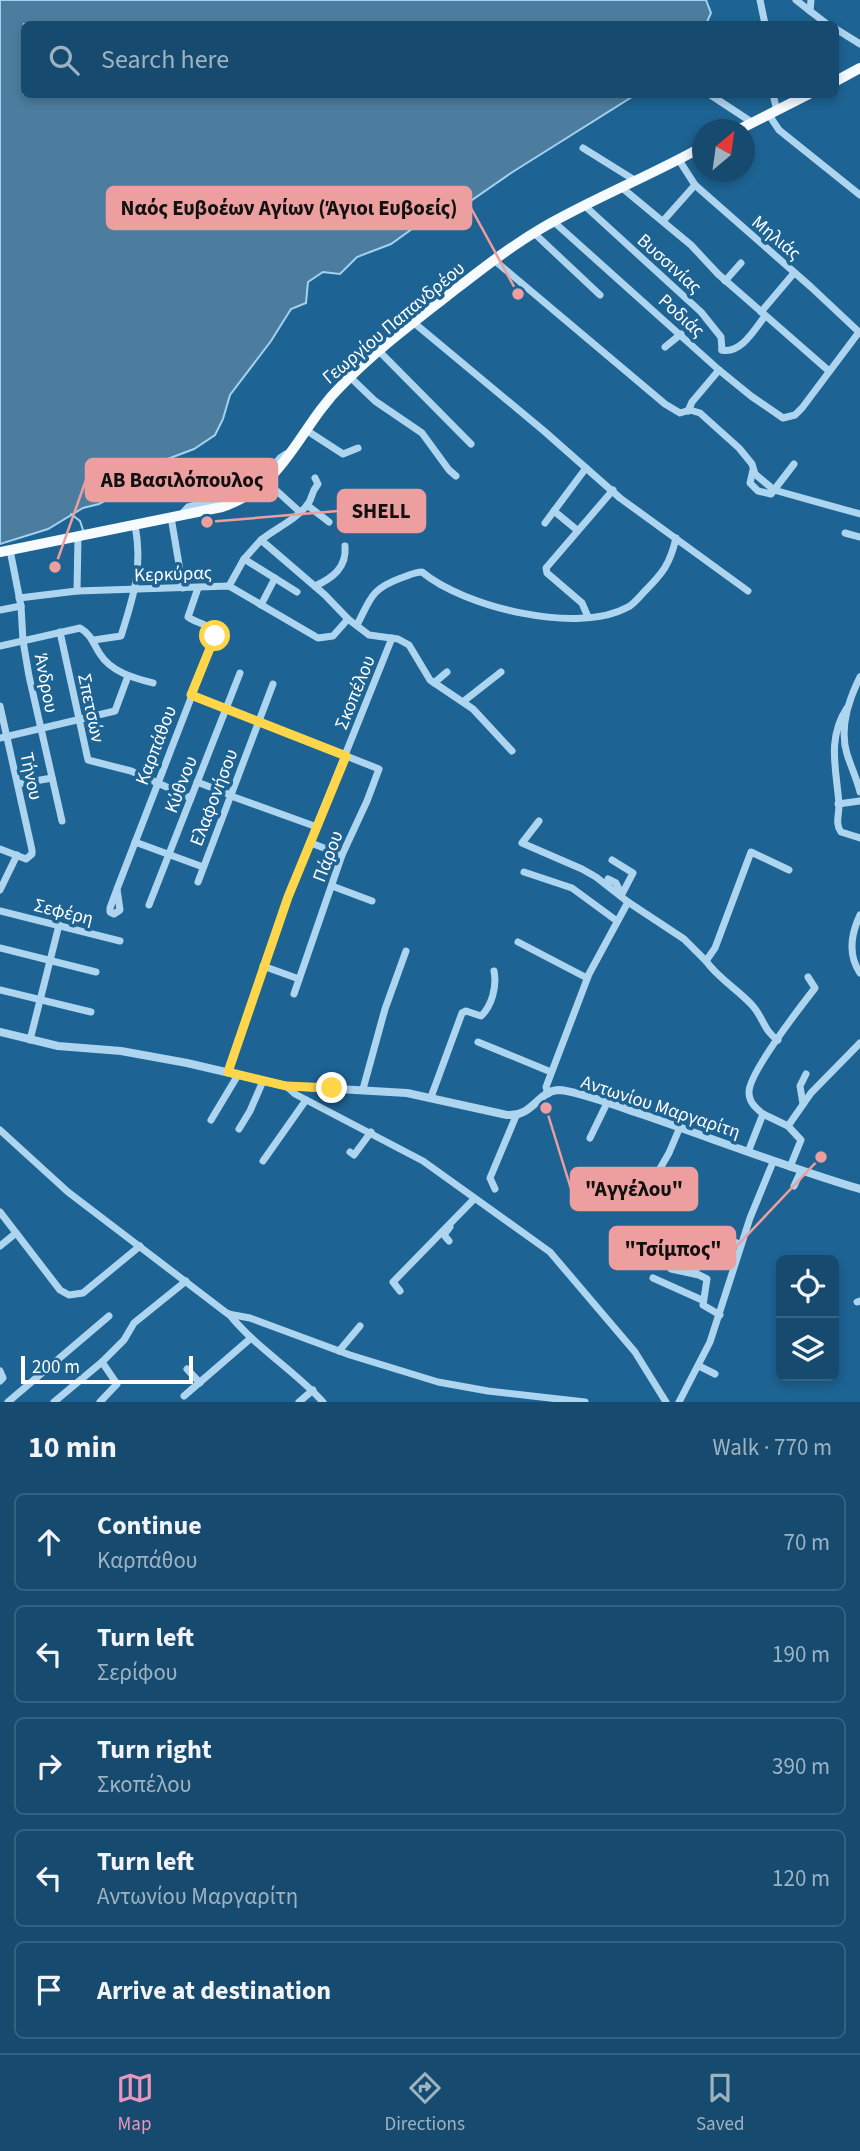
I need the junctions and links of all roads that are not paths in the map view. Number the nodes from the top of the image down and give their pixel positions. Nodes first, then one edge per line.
1 (760, 0) edge
2 (796, 0) edge
3 (811, 0) edge
4 (810, 11) junction
5 (764, 21) edge
6 (823, 21) edge
7 (839, 31) edge
8 (860, 44) edge
9 (860, 68) edge
10 (839, 77) edge
11 (715, 98) edge
12 (773, 98) edge
13 (801, 98) edge
14 (773, 113) junction
15 (747, 119) edge
16 (755, 122) edge
17 (583, 148) dead end
18 (692, 153) edge
19 (679, 160) junction
20 (636, 181) junction
21 (695, 185) junction
22 (621, 187) junction
23 (860, 195) edge
24 (585, 206) junction
25 (554, 222) junction
26 (663, 222) junction
27 (534, 233) junction
28 (494, 260) junction
29 (741, 263) dead end
30 (794, 272) junction
31 (725, 281) junction
32 (600, 295) dead end
33 (763, 314) junction
34 (413, 322) junction
35 (860, 333) edge
36 (681, 334) junction
37 (665, 347) dead end
38 (722, 350) junction
39 (379, 351) junction
40 (716, 367) junction
41 (830, 371) junction
42 (350, 377) junction
43 (688, 411) junction
44 (306, 430) junction
45 (471, 444) dead end
46 (358, 448) dead end
47 (290, 453) junction
48 (794, 464) dead end
49 (586, 468) junction
50 (456, 475) dead end
51 (315, 478) dead end
52 (267, 482) junction
53 (613, 490) junction
54 (774, 490) junction
55 (307, 505) junction
56 (554, 511) junction
57 (300, 512) junction
58 (860, 514) edge
59 (176, 517) junction
60 (330, 522) dead end
61 (545, 523) dead end
62 (135, 525) junction
63 (577, 530) junction
64 (845, 533) dead end
65 (78, 537) junction
66 (860, 537) edge
67 (676, 538) junction
68 (261, 540) junction
69 (345, 546) dead end
70 (5, 551) edge
71 (244, 559) junction
72 (275, 578) junction
73 (229, 586) junction
74 (315, 586) junction
75 (198, 587) junction
76 (183, 588) junction
77 (136, 590) junction
78 (748, 590) dead end
79 (77, 591) junction
80 (297, 592) dead end
81 (20, 602) junction
82 (261, 605) junction
83 (0, 610) edge
84 (588, 617) junction
85 (348, 619) junction
86 (357, 625) junction
87 (60, 632) junction
88 (392, 638) junction
89 (94, 640) junction
90 (23, 641) junction
91 (0, 646) edge
92 (447, 672) dead end
93 (240, 673) dead end
94 (501, 673) dead end
95 (128, 676) junction
96 (860, 677) edge
97 (153, 683) dead end
98 (434, 683) junction
99 (273, 684) dead end
100 (191, 695) junction
101 (464, 701) junction
102 (0, 706) edge
103 (847, 708) junction
104 (226, 709) junction
105 (79, 720) junction
106 (259, 722) junction
107 (41, 728) junction
108 (4, 737) edge
109 (512, 751) dead end
110 (346, 756) junction
111 (52, 778) junction
112 (197, 782) junction
113 (157, 784) junction
114 (18, 785) junction
115 (860, 792) edge
116 (231, 795) junction
117 (191, 798) junction
118 (860, 801) edge
119 (838, 804) junction
120 (62, 821) dead end
121 (539, 821) dead end
122 (317, 827) junction
123 (860, 838) edge
124 (135, 842) junction
125 (311, 844) junction
126 (0, 849) edge
127 (17, 855) junction
128 (169, 855) junction
129 (342, 855) junction
130 (612, 860) dead end
131 (203, 867) junction
132 (789, 870) dead end
133 (524, 872) dead end
134 (608, 878) dead end
135 (198, 882) dead end
136 (332, 886) junction
137 (117, 889) dead end
138 (0, 890) edge
139 (621, 895) junction
140 (372, 901) dead end
141 (628, 902) junction
142 (149, 905) dead end
143 (0, 911) edge
144 (860, 915) edge
145 (617, 921) junction
146 (59, 925) junction
147 (120, 941) dead end
148 (518, 942) dead end
149 (0, 947) edge
150 (406, 951) dead end
151 (49, 960) junction
152 (706, 961) junction
153 (263, 966) junction
154 (495, 971) dead end
155 (96, 972) dead end
156 (860, 973) edge
157 (587, 978) junction
158 (808, 978) dead end
159 (299, 979) junction
160 (0, 990) edge
161 (293, 994) dead end
162 (38, 999) junction
163 (91, 1012) dead end
164 (0, 1032) edge
165 (30, 1040) junction
166 (778, 1040) junction
167 (478, 1042) dead end
168 (860, 1043) edge
169 (228, 1072) junction
170 (551, 1072) junction
171 (806, 1074) dead end
172 (238, 1075) junction
173 (263, 1081) junction
174 (286, 1086) junction
175 (363, 1089) junction
176 (548, 1094) junction
177 (431, 1097) junction
178 (306, 1100) junction
179 (607, 1103) junction
180 (803, 1104) junction
181 (763, 1114) junction
182 (516, 1116) junction
183 (211, 1120) dead end
184 (788, 1126) junction
185 (680, 1127) junction
186 (239, 1129) dead end
187 (0, 1130) edge
188 (371, 1132) junction
189 (590, 1138) dead end
190 (350, 1152) dead end
191 (748, 1152) junction
192 (263, 1161) dead end
193 (773, 1162) junction
194 (790, 1167) junction
195 (800, 1171) junction
196 (860, 1179) edge
197 (794, 1186) dead end
198 (855, 1188) edge
199 (495, 1189) dead end
200 (666, 1199) dead end
201 (476, 1200) junction
202 (0, 1212) edge
203 (720, 1230) dead end
204 (16, 1233) junction
205 (449, 1241) dead end
206 (741, 1245) junction
207 (0, 1246) edge
208 (140, 1246) junction
209 (703, 1249) dead end
210 (671, 1269) dead end
211 (696, 1275) junction
212 (653, 1278) dead end
213 (186, 1281) junction
214 (400, 1291) dead end
215 (702, 1300) junction
216 (228, 1314) junction
217 (720, 1315) junction
218 (109, 1316) dead end
219 (360, 1326) dead end
220 (251, 1338) junction
221 (339, 1351) junction
222 (102, 1362) junction
223 (699, 1366) junction
224 (187, 1369) dead end
225 (0, 1371) edge
226 (715, 1374) dead end
227 (0, 1381) edge
228 (200, 1383) junction
229 (313, 1391) junction
230 (184, 1396) dead end
231 (8, 1402) edge
232 (54, 1402) edge
233 (100, 1402) edge
234 (299, 1402) edge
235 (323, 1402) edge
236 (585, 1402) edge
237 (666, 1402) edge
238 (679, 1402) edge

1 - 5 street
2 - 4 street
3 - 4 street
4 - 6 street
7 - 8 street
9 - 10 main road
11 - 15 street
12 - 14 street
13 - 14 main road
14 - 16 main road
14 - 23 street
17 - 20 street
18 - 19 main road, Γεωργίου Παπανδρέου
19 - 20 main road, Γεωργίου Παπανδρέου
19 - 21 street, Μηλιάς
20 - 22 main road, Γεωργίου Παπανδρέου
21 - 26 street
21 - 30 street, Μηλιάς
22 - 24 main road, Γεωργίου Παπανδρέου
22 - 26 street
24 - 25 main road, Γεωργίου Παπανδρέου
24 - 38 street, Βυσσινίας
25 - 27 main road, Γεωργίου Παπανδρέου
25 - 36 street, Ροδιάς
26 - 31 street
27 - 28 main road, Γεωργίου Παπανδρέου
27 - 32 street
28 - 34 main road, Γεωργίου Παπανδρέου
28 - 43 street
29 - 31 street
30 - 33 street
30 - 35 street, Μηλιάς
31 - 33 street
33 - 38 street
33 - 41 street
34 - 39 main road, Γεωργίου Παπανδρέου
34 - 49 street
35 - 41 street
36 - 37 street
36 - 40 street, Ροδιάς
38 - 40 street
39 - 42 main road, Γεωργίου Παπανδρέου
39 - 45 street
40 - 41 street, Ροδιάς
40 - 43 street
42 - 44 main road, Γεωργίου Παπανδρέου
42 - 50 street
43 - 54 street
44 - 46 street
44 - 47 main road, Γεωργίου Παπανδρέου
47 - 52 main road, Γεωργίου Παπανδρέου
47 - 59 street
48 - 54 street
49 - 53 street
49 - 56 street
51 - 55 street
52 - 57 street
52 - 59 main road, Γεωργίου Παπανδρέου
53 - 63 street
53 - 67 street
54 - 58 street
55 - 57 street
55 - 60 street
56 - 61 street
56 - 63 street
57 - 68 street
59 - 62 main road, Γεωργίου Παπανδρέου
59 - 76 street
62 - 65 main road, Γεωργίου Παπανδρέου
62 - 77 street
63 - 84 street
64 - 66 street
65 - 70 main road, Γεωργίου Παπανδρέου
65 - 79 street
67 - 78 street
67 - 84 street
68 - 71 street
68 - 74 street
69 - 74 street
70 - 81 street, Άνδρου
71 - 72 street
71 - 73 street
72 - 80 street
72 - 82 street
73 - 75 street, Κερκύρας
73 - 82 street, Κερκύρας
74 - 85 street
75 - 76 street, Κερκύρας
75 - 100 street, Καρπάθου
76 - 77 street, Κερκύρας
77 - 79 street, Κερκύρας
77 - 89 street
79 - 81 street, Κερκύρας
81 - 83 street, Κερκύρας
81 - 90 street, Άνδρου
82 - 85 street, Κερκύρας
84 - 86 street
85 - 86 street
86 - 88 street
87 - 89 street
87 - 90 street
87 - 105 street, Σπετσών
88 - 98 street
88 - 110 street, Σκοπέλου
89 - 95 street
90 - 91 street
90 - 107 street, Άνδρου
92 - 98 street
93 - 104 street, Κύθνου
94 - 101 street
95 - 97 street
95 - 105 street
96 - 103 street
98 - 101 street
99 - 106 street, Ελαφονήσου
100 - 104 street
100 - 113 street, Καρπάθου
101 - 109 street
102 - 108 street, Τήνου
103 - 115 street
103 - 119 street
104 - 106 street
104 - 112 street, Κύθνου
105 - 107 street
105 - 113 street, Σπετσών
106 - 110 street
106 - 116 street, Ελαφονήσου
107 - 108 street
107 - 111 street, Άνδρου
108 - 114 street, Τήνου
110 - 122 street, Σκοπέλου
110 - 129 street, Πάρου
111 - 114 street
111 - 120 street, Άνδρου
112 - 116 street
112 - 117 street, Κύθνου
113 - 117 street
113 - 124 street, Καρπάθου
114 - 127 street, Τήνου
116 - 122 street
116 - 131 street, Ελαφονήσου
117 - 128 street, Κύθνου
118 - 119 street
119 - 123 street
121 - 139 street
122 - 125 street, Σκοπέλου
124 - 128 street
124 - 137 street, Καρπάθου
125 - 129 street
125 - 153 street, Σκοπέλου
126 - 127 street
127 - 138 street
128 - 131 street
128 - 142 street, Κύθνου
129 - 136 street, Πάρου
130 - 139 street
131 - 135 street, Ελαφονήσου
132 - 152 street
133 - 145 street
134 - 139 street
136 - 140 street
136 - 159 street, Πάρου
139 - 141 street
141 - 145 street
141 - 152 street
143 - 146 street, Σεφέρη
144 - 156 street
145 - 157 street
146 - 147 street, Σεφέρη
146 - 151 street
148 - 157 street
149 - 151 street
150 - 175 street
151 - 155 street
151 - 162 street
152 - 166 street
153 - 159 street
153 - 169 street, Σκοπέλου
154 - 177 street
157 - 170 street
158 - 166 street
159 - 161 street, Πάρου
160 - 162 street
162 - 163 street
162 - 165 street
164 - 165 street
165 - 169 street
166 - 181 street
167 - 170 street
168 - 180 street
169 - 172 street
170 - 176 street
171 - 180 street
172 - 173 street
172 - 183 street
173 - 174 street
173 - 186 street
174 - 175 street
174 - 178 street
175 - 177 street
176 - 179 street, Αντωνίου Μαργαρίτη
176 - 182 street
177 - 182 street
178 - 188 street
178 - 192 street
179 - 185 street, Αντωνίου Μαργαρίτη
179 - 189 street
180 - 184 street
181 - 184 street
181 - 191 street
182 - 199 street
184 - 194 street
185 - 191 street, Αντωνίου Μαργαρίτη
185 - 200 street
187 - 208 street
188 - 190 street
188 - 201 street
191 - 193 street, Αντωνίου Μαργαρίτη
193 - 194 street, Αντωνίου Μαργαρίτη
193 - 206 street
194 - 195 street, Αντωνίου Μαργαρίτη
195 - 197 street
195 - 198 street, Αντωνίου Μαργαρίτη
196 - 198 street
201 - 205 street
201 - 214 street
201 - 237 street
202 - 204 street
203 - 206 street
204 - 207 street
204 - 208 street
206 - 217 street
208 - 213 street
209 - 211 street
210 - 211 street
211 - 215 street
212 - 215 street
213 - 216 street
213 - 222 street
215 - 217 street
216 - 220 street
216 - 221 street
217 - 223 street
218 - 231 street
219 - 221 street
220 - 228 street
220 - 229 street
221 - 236 street
222 - 232 street
222 - 233 street
223 - 226 street
223 - 238 street
224 - 228 street
225 - 227 street
228 - 230 street
229 - 234 street
229 - 235 street

